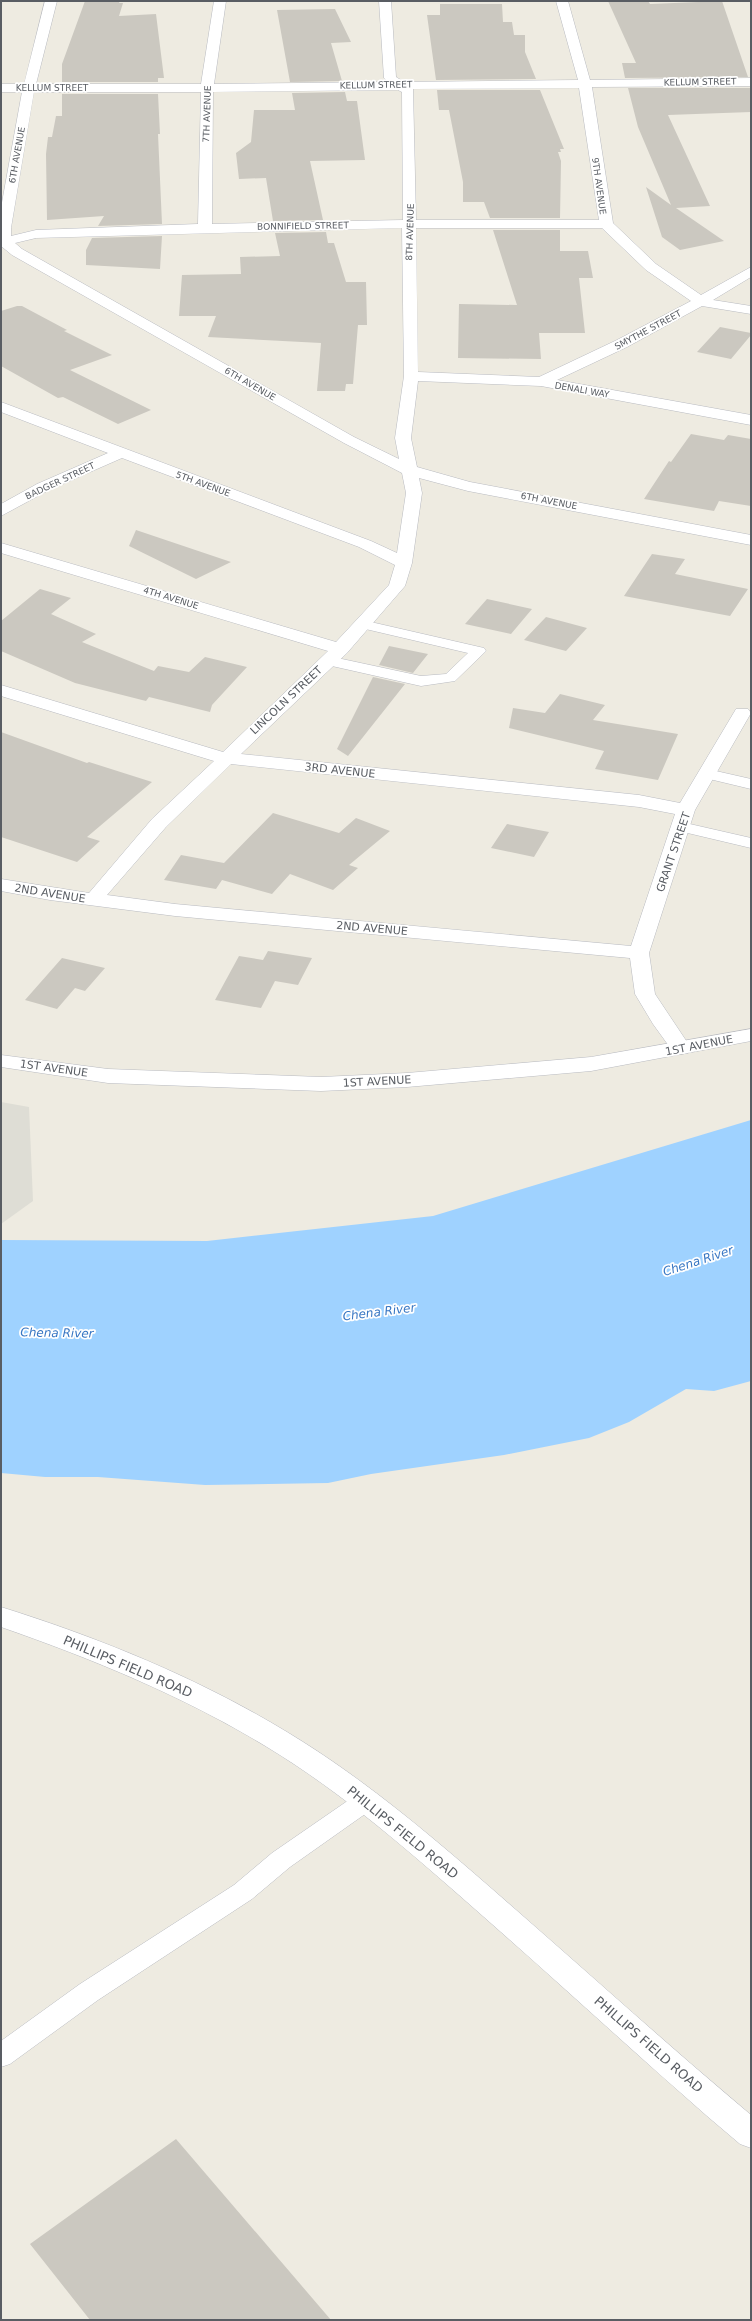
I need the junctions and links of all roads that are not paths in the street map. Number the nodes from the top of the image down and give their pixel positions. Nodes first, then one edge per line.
1 (51, 1) edge
2 (220, 1) edge
3 (385, 1) edge
4 (562, 1) edge
5 (751, 82) edge
6 (399, 84) junction
7 (585, 84) junction
8 (1, 88) edge
9 (29, 88) junction
10 (207, 88) junction
11 (410, 224) junction
12 (606, 224) junction
13 (205, 228) junction
14 (3, 242) edge
15 (751, 271) edge
16 (703, 301) junction
17 (751, 310) edge
18 (411, 376) junction
19 (541, 382) junction
20 (1, 407) edge
21 (751, 420) edge
22 (120, 453) junction
23 (409, 470) junction
24 (1, 511) edge
25 (751, 540) edge
26 (1, 548) edge
27 (404, 563) junction
28 (362, 624) junction
29 (335, 655) junction
30 (1, 690) edge
31 (742, 713) dead end
32 (225, 758) junction
33 (707, 774) junction
34 (751, 784) edge
35 (684, 818) junction
36 (751, 843) edge
37 (1, 885) edge
38 (94, 899) junction
39 (639, 954) junction
40 (751, 1035) edge
41 (681, 1048) junction
42 (1, 1061) edge
43 (1, 1617) edge
44 (367, 1800) junction
45 (1, 2056) edge
46 (751, 2134) edge

1 - 9 street, 6TH AVENUE
2 - 10 street, 7TH AVENUE
3 - 6 street, 8TH AVENUE
4 - 7 street, 9TH AVENUE
5 - 7 street, KELLUM STREET
6 - 7 street, KELLUM STREET
6 - 10 street, KELLUM STREET
6 - 11 street, 8TH AVENUE
7 - 12 street, 9TH AVENUE
8 - 9 street, KELLUM STREET
9 - 10 street, KELLUM STREET
9 - 14 street, 6TH AVENUE
10 - 13 street, 7TH AVENUE
11 - 12 street, BONNIFIELD STREET
11 - 13 street, BONNIFIELD STREET
11 - 18 street, 8TH AVENUE
12 - 16 street, 9TH AVENUE
13 - 14 street, BONNIFIELD STREET
14 - 23 street, 6TH AVENUE
15 - 16 street, SMYTHE STREET
16 - 17 street, 9TH AVENUE
16 - 19 street, SMYTHE STREET
18 - 19 street, DENALI WAY
18 - 23 street, 8TH AVENUE
19 - 21 street, DENALI WAY
20 - 22 street, 5TH AVENUE
22 - 24 street, BADGER STREET
22 - 27 street, 5TH AVENUE
23 - 25 street, 6TH AVENUE
23 - 27 street, LINCOLN STREET
26 - 29 street, 4TH AVENUE
27 - 28 street, LINCOLN STREET
28 - 29 street, LINCOLN STREET
28 - 29 lane
29 - 32 street, LINCOLN STREET
30 - 32 street, 3RD AVENUE
31 - 33 street, GRANT STREET
32 - 35 street, 3RD AVENUE
32 - 38 street, LINCOLN STREET
33 - 34 lane
33 - 35 street, GRANT STREET
35 - 36 lane
35 - 39 street, GRANT STREET
37 - 38 street, 2ND AVENUE
38 - 39 street, 2ND AVENUE
39 - 41 street
40 - 41 street, 1ST AVENUE
41 - 42 street, 1ST AVENUE
43 - 44 street, PHILLIPS FIELD ROAD
44 - 45 lane
44 - 46 street, PHILLIPS FIELD ROAD

